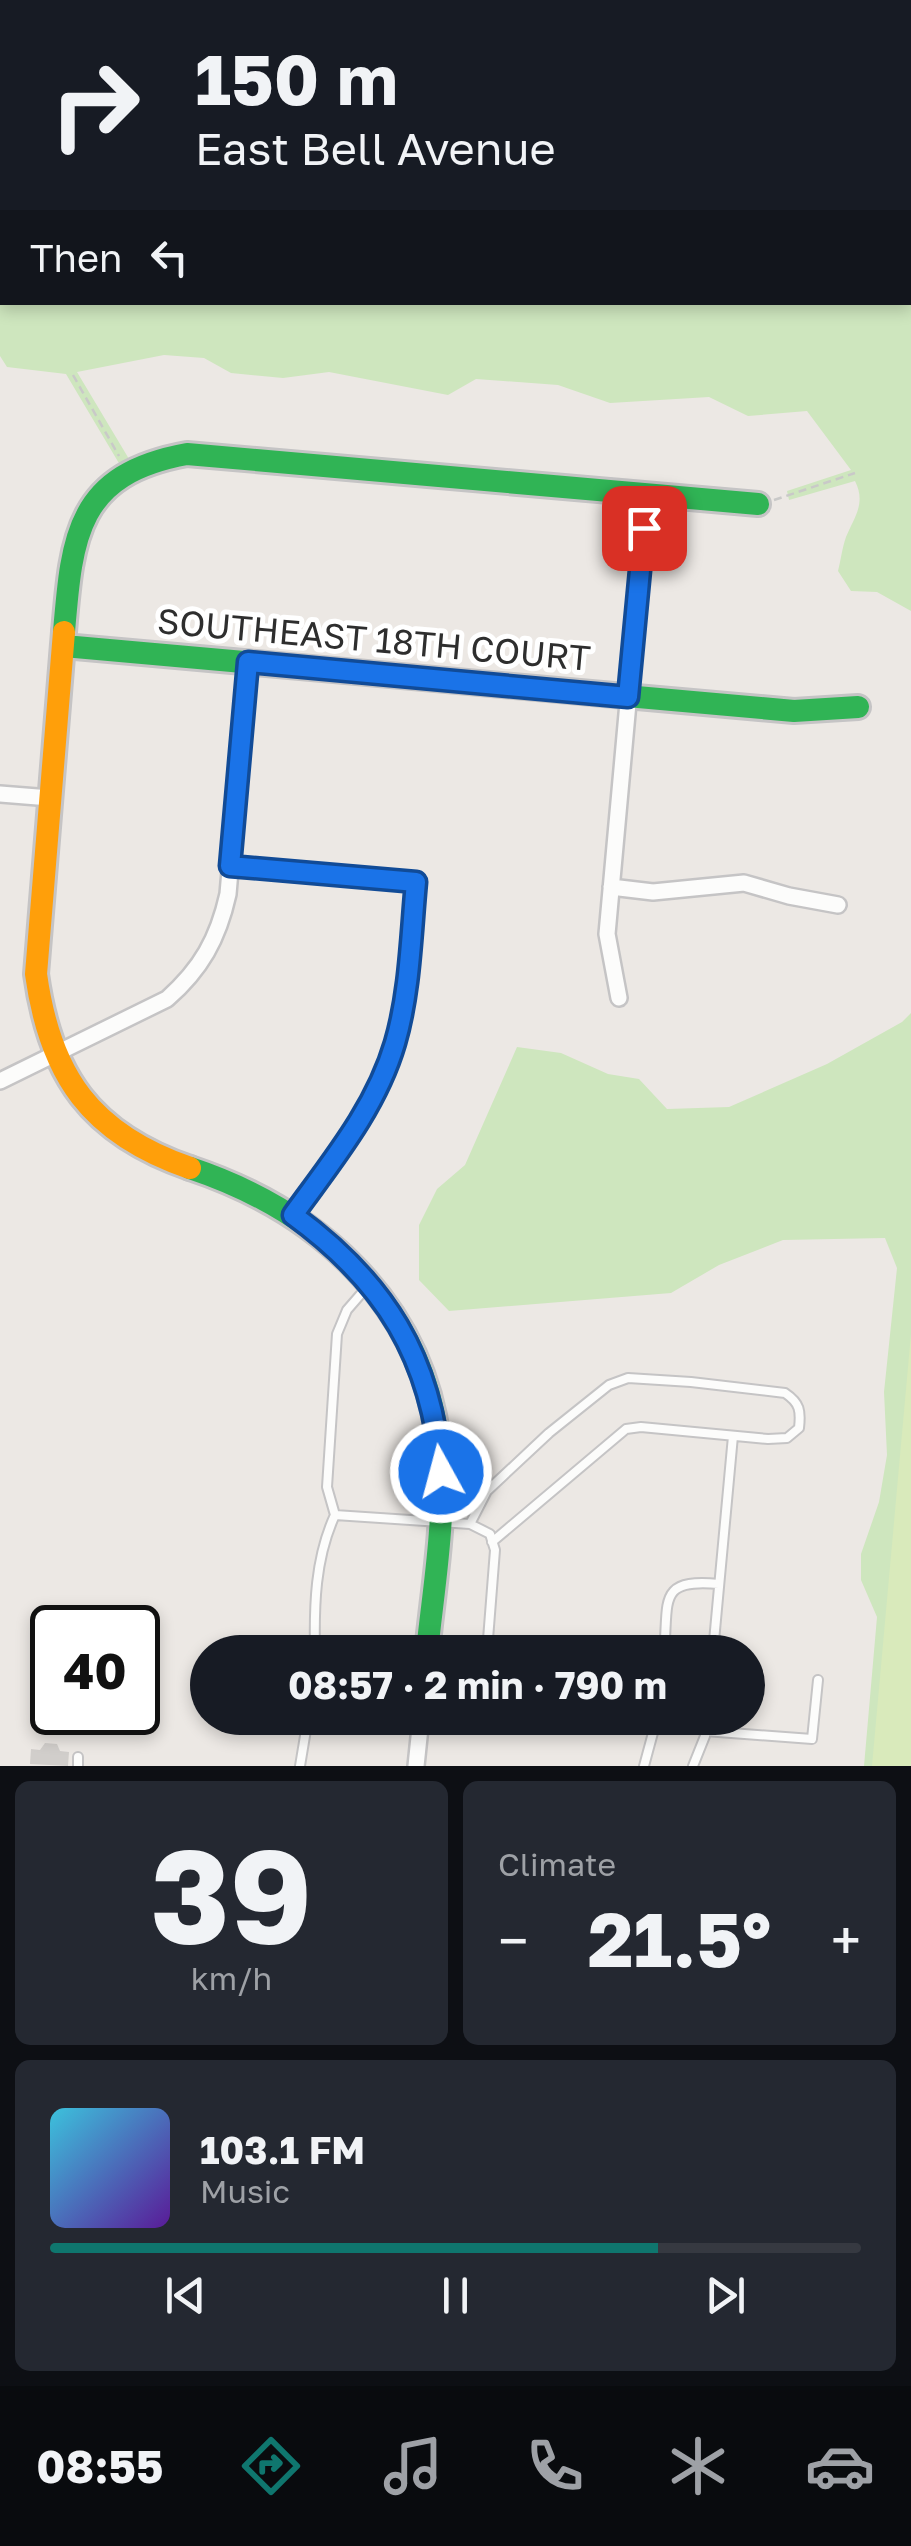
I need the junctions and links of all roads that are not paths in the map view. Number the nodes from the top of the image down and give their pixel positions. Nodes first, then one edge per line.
1 (647, 494) junction
2 (758, 504) road end
3 (64, 646) junction
4 (248, 662) junction
5 (628, 697) junction
6 (858, 707) dead end
7 (0, 794) edge
8 (50, 798) junction
9 (230, 866) junction
10 (611, 888) junction
11 (838, 904) dead end
12 (619, 998) dead end
13 (54, 1057) junction
14 (0, 1081) edge
15 (293, 1215) junction
16 (370, 1283) junction
17 (733, 1436) junction
18 (335, 1516) junction
19 (439, 1522) junction
20 (470, 1524) junction
21 (492, 1542) junction
22 (720, 1584) junction
23 (314, 1635) edge
24 (429, 1635) edge
25 (488, 1635) edge
26 (666, 1635) edge
27 (715, 1635) edge
28 (818, 1680) dead end
29 (305, 1735) edge
30 (419, 1735) edge
31 (652, 1735) edge
32 (704, 1735) edge
33 (753, 1735) edge
34 (300, 1766) edge
35 (416, 1766) edge
36 (644, 1766) edge
37 (694, 1766) edge

1 - 2 street
1 - 3 street
1 - 5 street
3 - 4 street, SOUTHEAST 18TH COURT
3 - 8 street
4 - 5 street, SOUTHEAST 18TH COURT
4 - 9 street
5 - 6 street, SOUTHEAST 18TH COURT
5 - 10 street
7 - 8 street
8 - 13 street
9 - 13 street
9 - 15 street
10 - 11 street
10 - 12 street
13 - 14 street
13 - 15 street
15 - 16 street
16 - 18 lane
16 - 19 street
17 - 20 lane
17 - 21 lane
17 - 22 lane
18 - 19 lane
18 - 23 lane
19 - 20 lane
19 - 24 street
20 - 21 lane
21 - 25 lane
22 - 26 lane
22 - 27 lane
28 - 33 lane
29 - 34 lane
30 - 35 street
31 - 36 lane
32 - 37 lane

